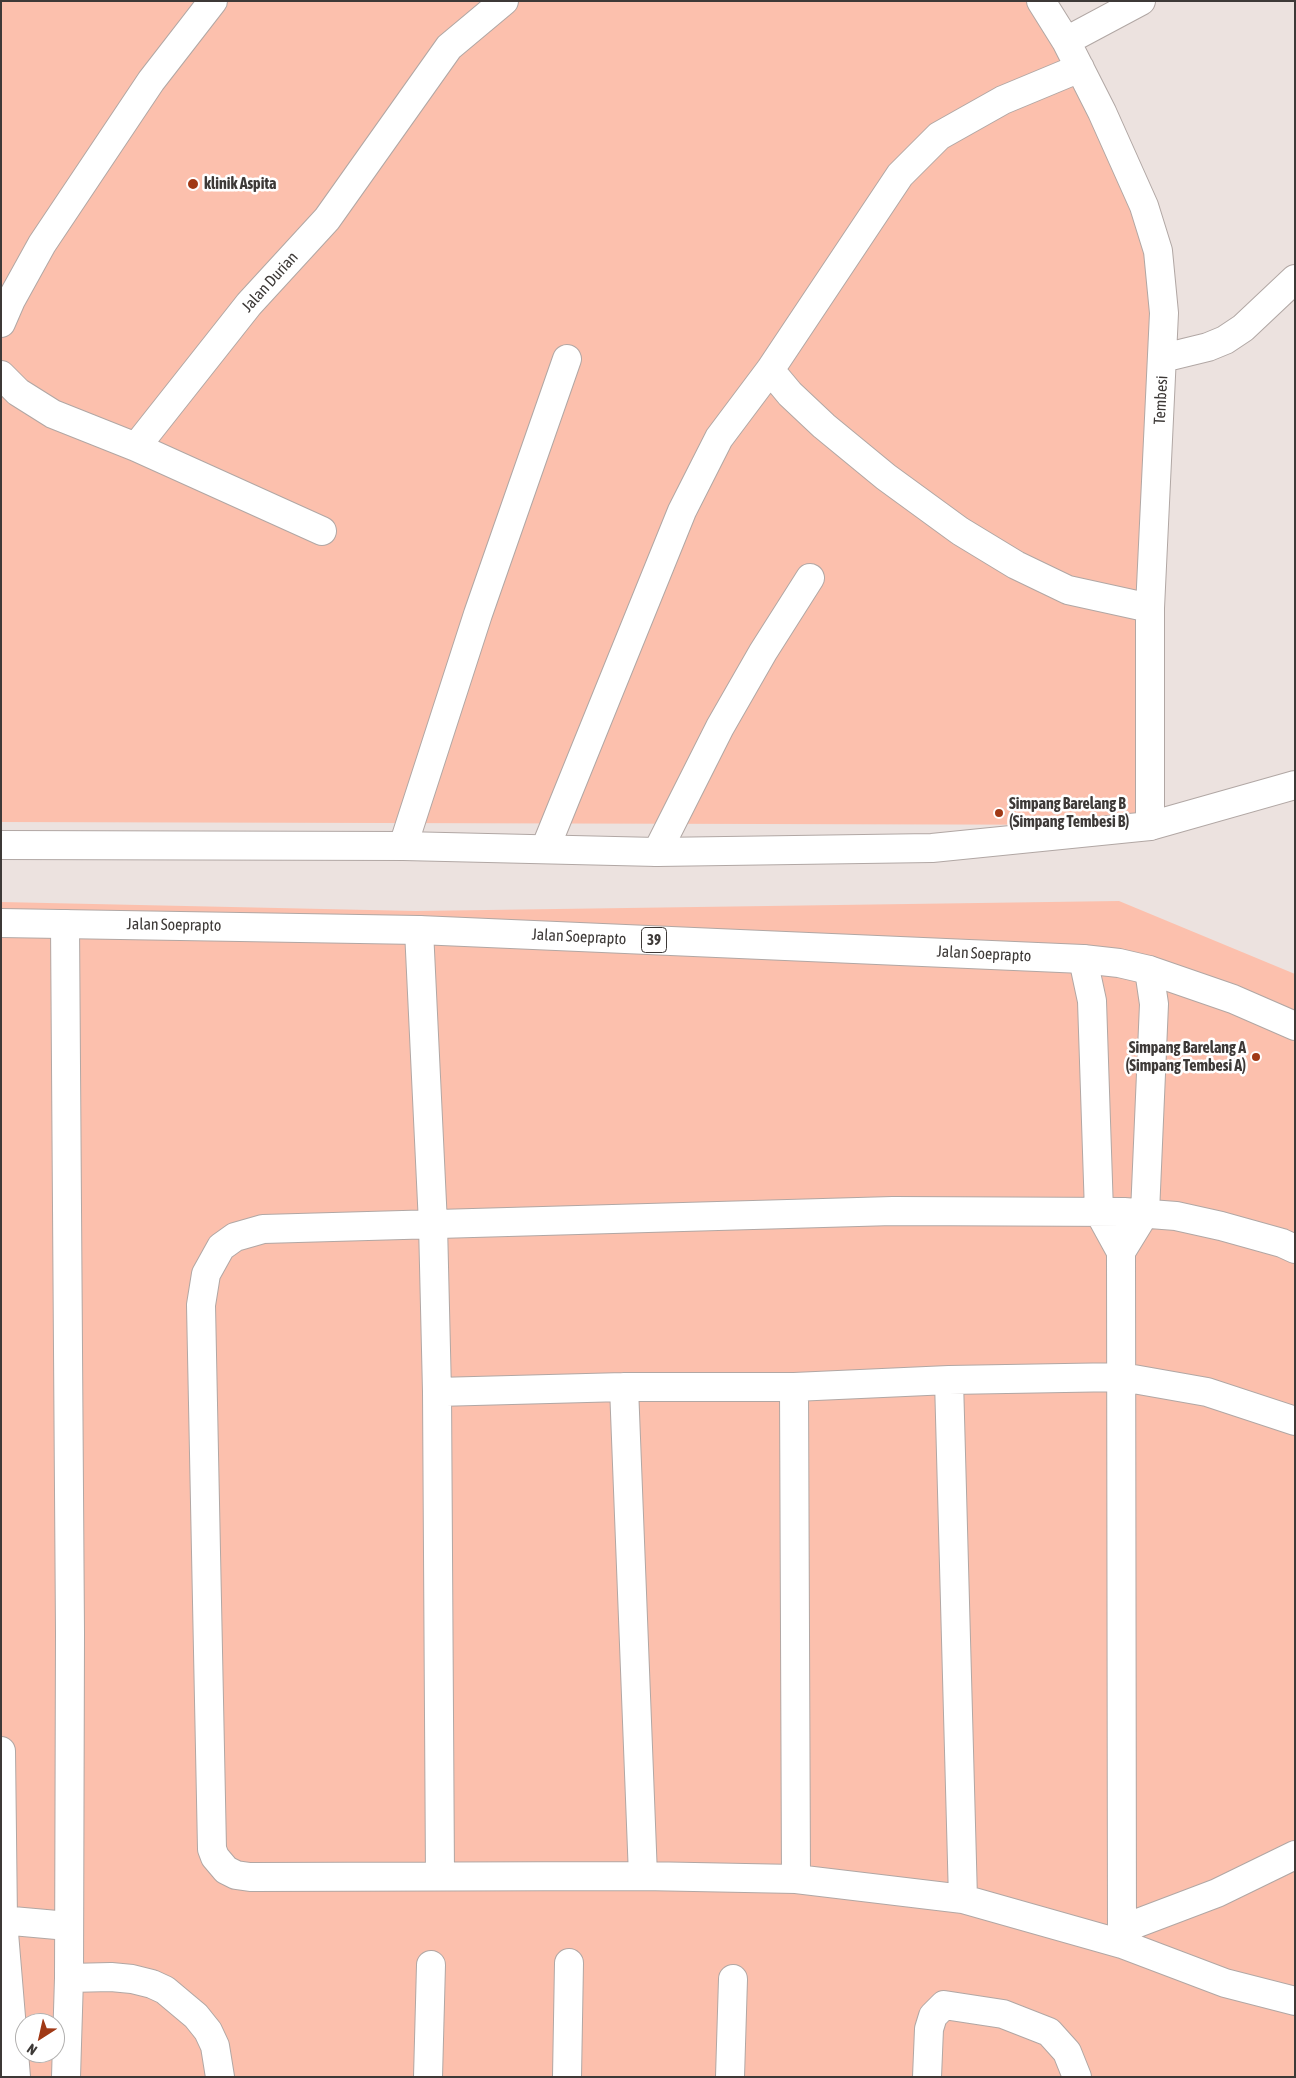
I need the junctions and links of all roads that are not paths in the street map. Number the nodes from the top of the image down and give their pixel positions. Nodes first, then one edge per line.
1 (213, 1) edge
2 (504, 1) edge
3 (1041, 1) edge
4 (1141, 1) edge
5 (1066, 41) junction
6 (1080, 68) junction
7 (1295, 279) edge
8 (6, 312) edge
9 (567, 358) dead end
10 (1163, 358) junction
11 (770, 370) junction
12 (1, 375) edge
13 (136, 447) junction
14 (322, 531) dead end
15 (810, 578) dead end
16 (1150, 608) junction
17 (1295, 785) edge
18 (1150, 826) junction
19 (1, 845) edge
20 (403, 846) junction
21 (545, 849) junction
22 (656, 852) junction
23 (1, 923) edge
24 (65, 924) junction
25 (419, 930) junction
26 (1083, 959) junction
27 (1148, 970) junction
28 (1295, 1026) edge
29 (1099, 1212) junction
30 (1145, 1214) junction
31 (433, 1224) junction
32 (1295, 1249) edge
33 (1121, 1252) junction
34 (1122, 1377) junction
35 (948, 1380) junction
36 (624, 1387) junction
37 (794, 1387) junction
38 (437, 1392) junction
39 (1295, 1421) edge
40 (1, 1751) edge
41 (1295, 1855) edge
42 (440, 1876) junction
43 (642, 1876) junction
44 (796, 1879) junction
45 (963, 1900) junction
46 (2, 1920) edge
47 (68, 1926) junction
48 (1122, 1936) junction
49 (569, 1963) dead end
50 (431, 1965) dead end
51 (69, 1978) junction
52 (734, 1978) dead end
53 (1295, 2001) edge
54 (16, 2077) edge
55 (66, 2077) edge
56 (220, 2077) edge
57 (428, 2077) edge
58 (567, 2077) edge
59 (730, 2077) edge
60 (927, 2077) edge
61 (1077, 2077) edge

1 - 8 main road
2 - 13 main road, Jalan Durian
3 - 5 main road, Tembesi
4 - 5 main road
5 - 6 main road, Tembesi
6 - 10 main road, Tembesi
6 - 11 main road
7 - 10 main road
9 - 20 main road
10 - 16 main road, Tembesi
11 - 16 main road
11 - 21 main road
12 - 13 main road
13 - 14 main road
15 - 22 main road
16 - 18 main road, Tembesi
17 - 18 main road
18 - 22 main road
19 - 20 main road
20 - 21 main road
21 - 22 main road
23 - 24 main road, Jalan Soeprapto / 39
24 - 25 main road, Jalan Soeprapto / 39
24 - 47 main road
25 - 26 main road, Jalan Soeprapto / 39
25 - 31 main road
26 - 27 main road, Jalan Soeprapto / 39
26 - 29 main road
27 - 28 main road, Jalan Soeprapto / 39
27 - 30 main road
29 - 30 main road
29 - 31 main road
29 - 33 main road
30 - 32 main road
30 - 33 main road
31 - 38 main road
31 - 42 main road
33 - 34 main road
34 - 35 main road
34 - 39 main road
34 - 48 main road
35 - 37 main road
35 - 45 main road
36 - 37 main road
36 - 38 main road
36 - 43 main road
37 - 44 main road
38 - 42 main road
40 - 46 main road
41 - 48 main road
42 - 43 main road
43 - 44 main road
44 - 45 main road
45 - 48 main road
46 - 47 main road
46 - 54 main road
47 - 51 main road
48 - 53 main road
49 - 58 main road
50 - 57 main road
51 - 55 main road
51 - 56 main road
52 - 59 main road
60 - 61 main road

